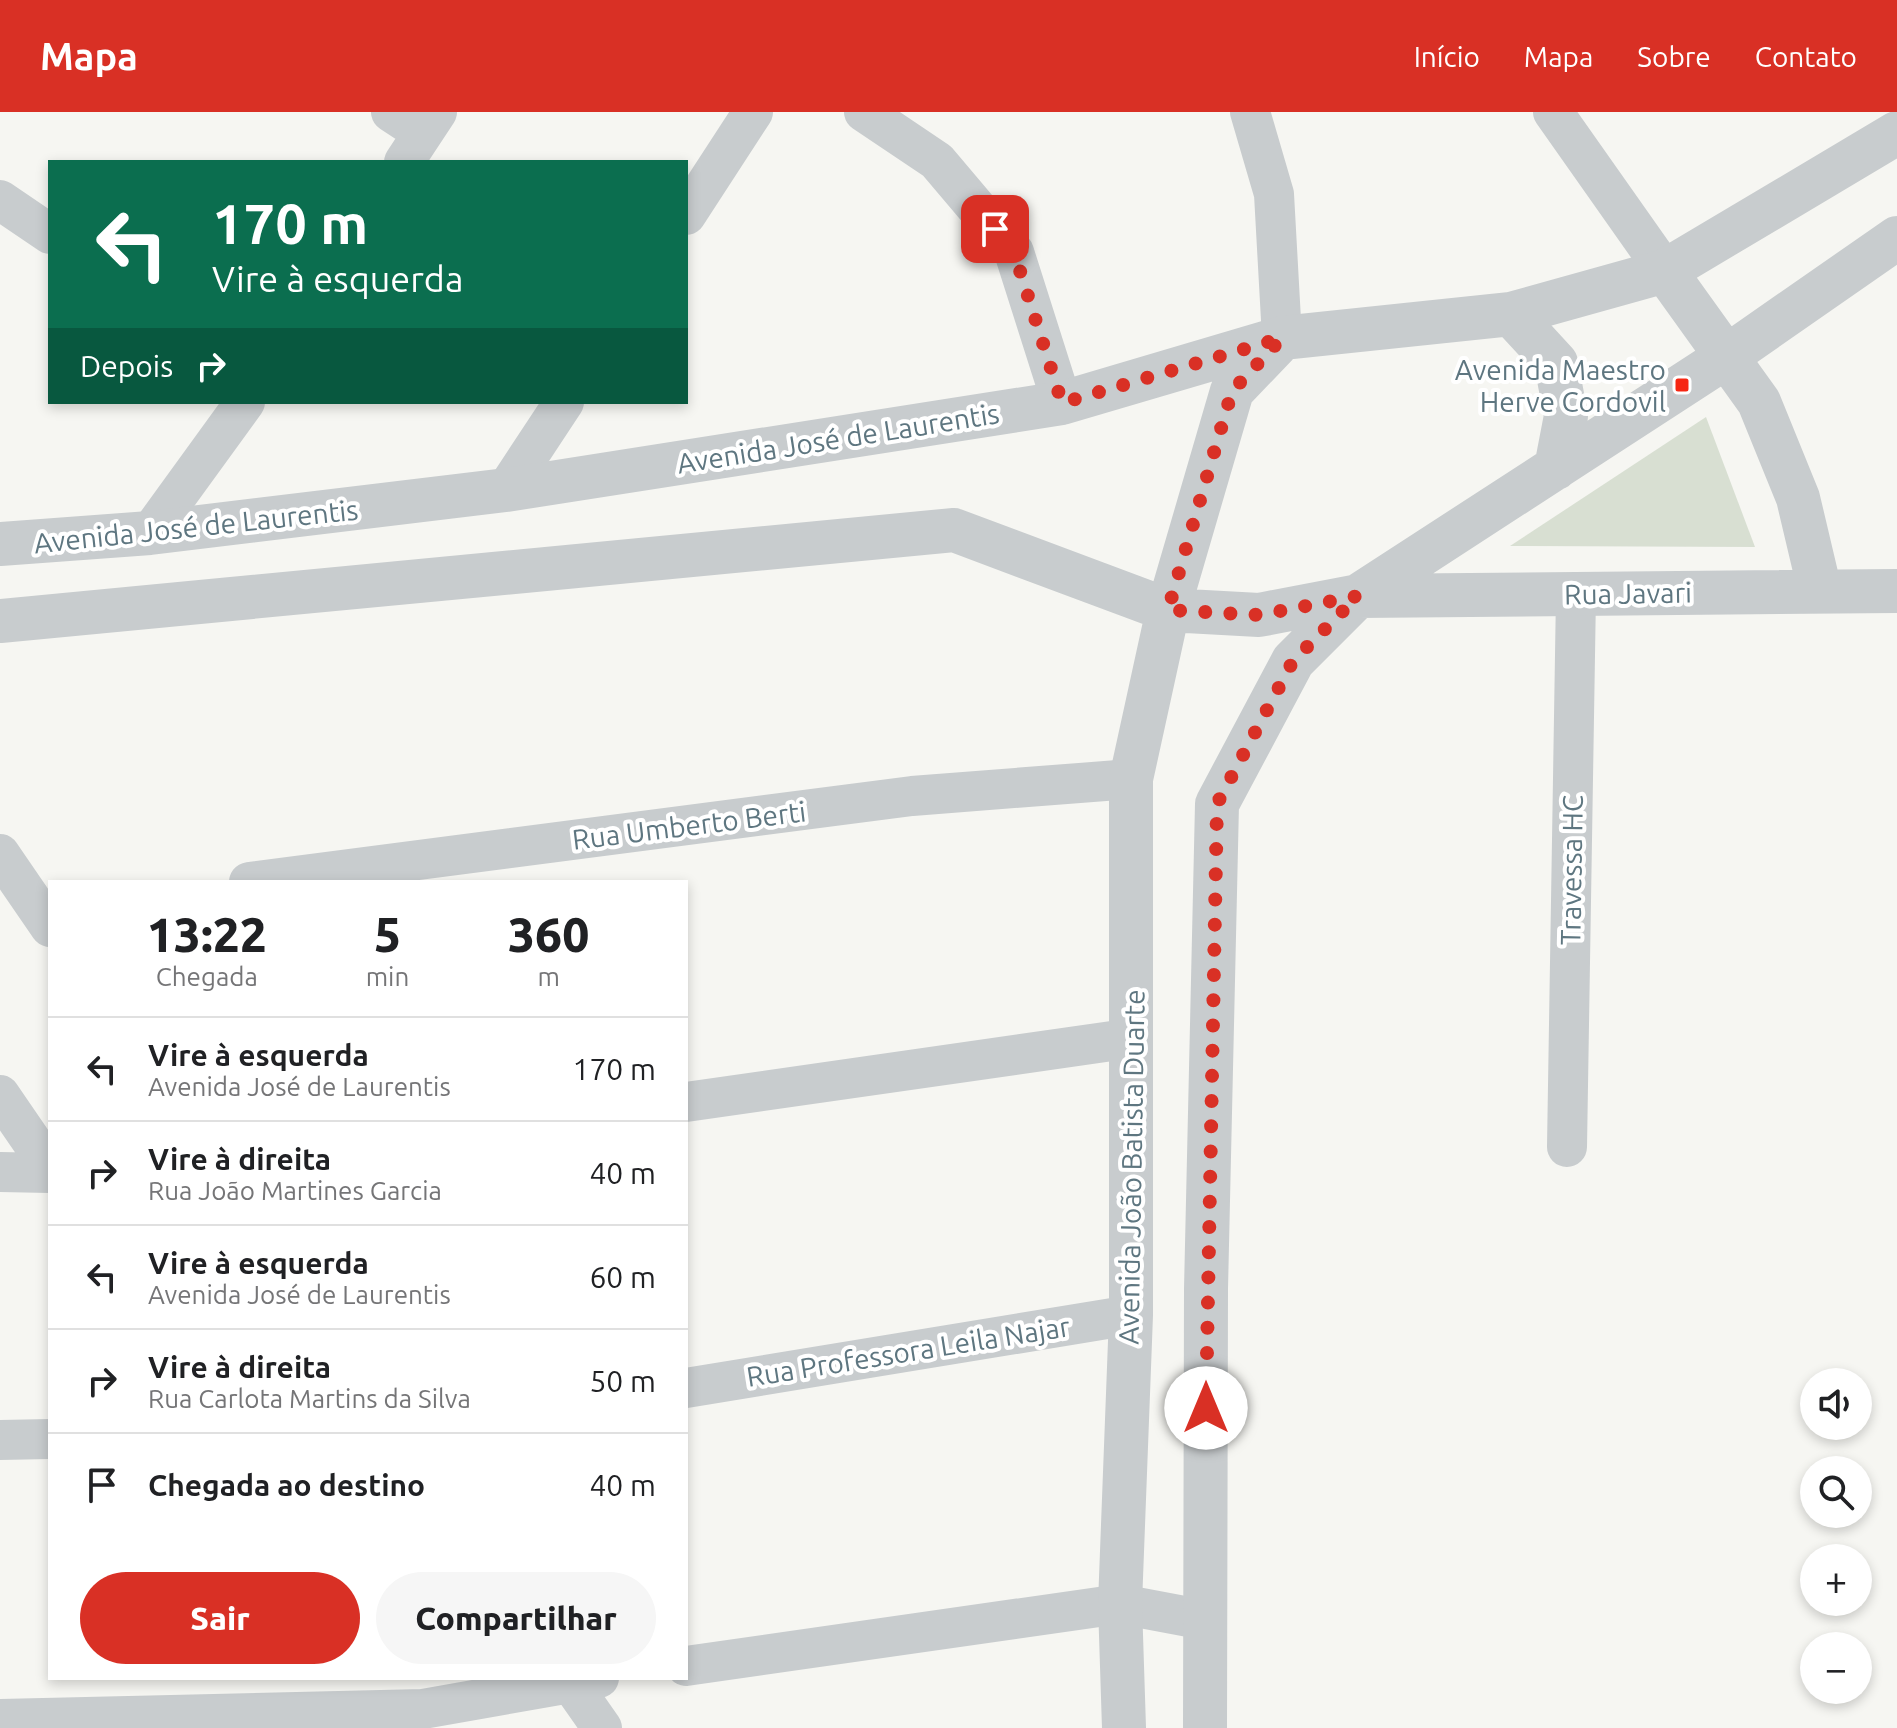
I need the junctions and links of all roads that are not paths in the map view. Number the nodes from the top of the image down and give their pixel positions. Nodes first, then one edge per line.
1 (753, 112) edge
2 (864, 112) edge
3 (1250, 112) edge
4 (1553, 112) edge
5 (1888, 112) edge
6 (1897, 124) edge
7 (1897, 133) edge
8 (0, 200) edge
9 (688, 212) edge
10 (48, 233) edge
11 (1897, 238) edge
12 (1665, 271) junction
13 (1511, 314) junction
14 (1282, 338) junction
15 (1726, 357) junction
16 (1062, 403) junction
17 (244, 404) edge
18 (563, 404) edge
19 (1556, 468) junction
20 (506, 490) junction
21 (150, 533) junction
22 (6, 541) edge
23 (1820, 591) junction
24 (1897, 591) edge
25 (1576, 594) junction
26 (1358, 596) junction
27 (1168, 610) junction
28 (0, 621) edge
29 (1131, 779) junction
30 (0, 854) edge
31 (264, 880) edge
32 (46, 915) edge
33 (1133, 1038) junction
34 (0, 1095) edge
35 (688, 1102) edge
36 (1567, 1147) dead end
37 (48, 1168) edge
38 (48, 1171) edge
39 (0, 1172) edge
40 (1131, 1315) junction
41 (688, 1388) edge
42 (48, 1439) edge
43 (0, 1440) edge
44 (1120, 1604) junction
45 (1205, 1620) junction
46 (688, 1666) edge
47 (573, 1680) edge
48 (579, 1680) edge
49 (420, 1705) edge
50 (0, 1719) edge
51 (602, 1728) edge
52 (1124, 1728) edge
53 (1205, 1728) edge

1 - 9 street
2 - 16 street
3 - 14 street
4 - 12 street
5 - 6 street
7 - 12 street
8 - 10 street
11 - 15 street
12 - 13 street, Avenida José de Laurentis
12 - 15 street
13 - 14 street, Avenida José de Laurentis
13 - 19 street
14 - 16 street, Avenida José de Laurentis
14 - 27 street, Avenida João Batista Duarte
15 - 19 street
15 - 23 street
16 - 20 street, Avenida José de Laurentis
17 - 21 street
18 - 20 street
19 - 26 street
20 - 21 street, Avenida José de Laurentis
21 - 22 street, Avenida José de Laurentis
23 - 24 street, Rua Javari
23 - 25 street, Rua Javari
25 - 26 street, Rua Javari
25 - 36 street, Travessa HC
26 - 27 street
26 - 45 street
27 - 28 street
27 - 29 street, Avenida João Batista Duarte
29 - 31 street, Rua Umberto Berti
29 - 33 street, Avenida João Batista Duarte
30 - 32 street
33 - 35 street
33 - 40 street, Avenida João Batista Duarte
34 - 37 street
38 - 39 street
40 - 41 street, Rua Professora Leila Najar
40 - 44 street, Avenida João Batista Duarte
42 - 43 street
44 - 45 street
44 - 46 street
44 - 52 street, Avenida João Batista Duarte
45 - 53 street
47 - 49 street
48 - 51 street
49 - 50 street

